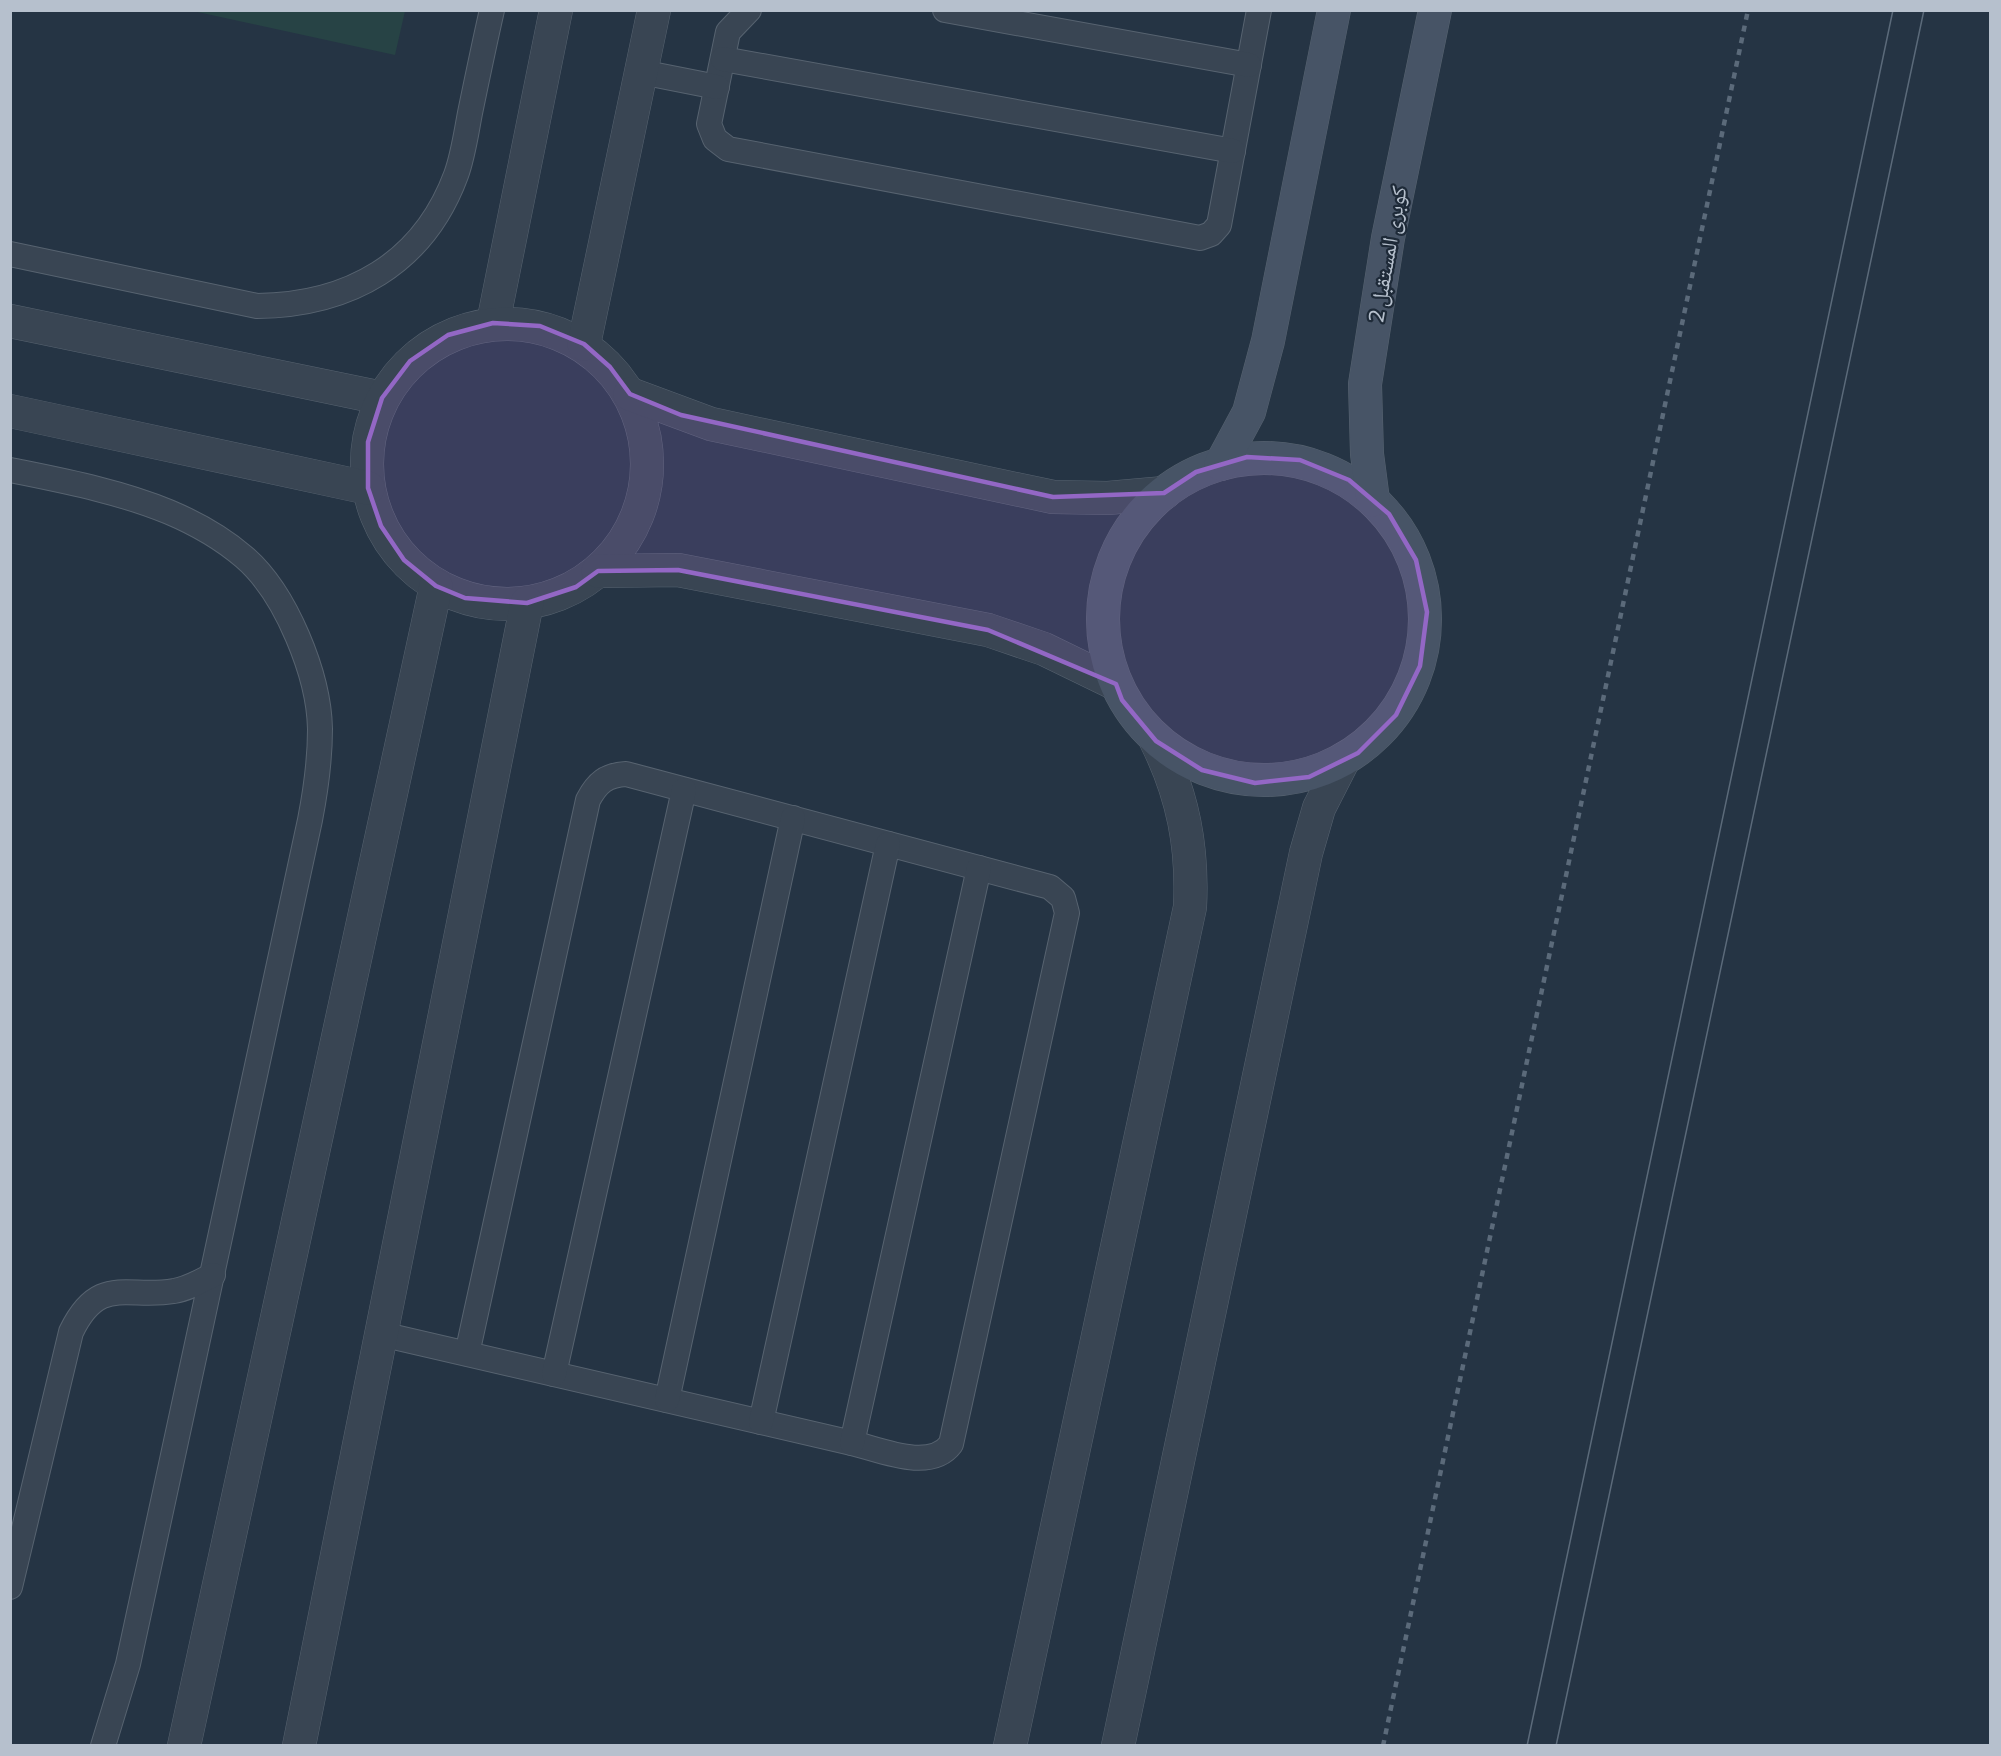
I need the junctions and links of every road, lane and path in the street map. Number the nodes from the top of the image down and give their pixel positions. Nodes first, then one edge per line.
1 (492, 10) edge
2 (556, 10) edge
3 (654, 10) edge
4 (750, 10) edge
5 (945, 10) edge
6 (1259, 10) edge
7 (1334, 10) edge
8 (1435, 10) edge
9 (723, 59) junction
10 (1249, 65) junction
11 (641, 72) junction
12 (717, 87) junction
13 (1233, 151) junction
14 (10, 254) edge
15 (10, 321) edge
16 (493, 323) junction
17 (584, 344) junction
18 (630, 394) junction
19 (382, 398) junction
20 (10, 411) edge
21 (1221, 464) junction
22 (10, 470) edge
23 (368, 488) junction
24 (1164, 493) junction
25 (1373, 500) junction
26 (598, 572) junction
27 (436, 586) junction
28 (527, 603) junction
29 (1116, 684) junction
30 (1156, 741) junction
31 (1344, 759) junction
32 (684, 790) junction
33 (793, 818) junction
34 (888, 844) junction
35 (980, 868) junction
36 (213, 1275) junction
37 (381, 1334) junction
38 (467, 1354) junction
39 (554, 1374) junction
40 (667, 1400) junction
41 (761, 1422) junction
42 (852, 1443) junction
43 (10, 1587) edge
44 (103, 1746) edge
45 (184, 1746) edge
46 (299, 1746) edge
47 (1010, 1746) edge
48 (1118, 1746) edge

1 - 14 lane
2 - 16 street
3 - 11 street
4 - 9 lane
5 - 10 lane
6 - 10 lane
7 - 21 street
8 - 25 street, كوبرى المستقبل 2
9 - 12 lane
9 - 13 lane
10 - 13 lane
11 - 12 lane
11 - 17 street
12 - 13 lane
15 - 19 street
16 - 17 street
16 - 19 street
17 - 18 street
18 - 24 street
18 - 26 street
19 - 23 street
20 - 23 street
21 - 24 street
21 - 25 street
22 - 36 lane
23 - 27 street
24 - 29 street
25 - 31 street
26 - 28 street
26 - 29 street
27 - 28 street
27 - 45 street
28 - 37 street
29 - 30 street
30 - 31 street
30 - 47 street
31 - 48 street
32 - 33 lane
32 - 38 lane
32 - 39 lane
33 - 34 lane
33 - 40 lane
34 - 35 lane
34 - 41 lane
35 - 42 lane
35 - 42 lane
36 - 43 lane
36 - 44 lane
37 - 38 lane
37 - 46 street
38 - 39 lane
39 - 40 lane
40 - 41 lane
41 - 42 lane

